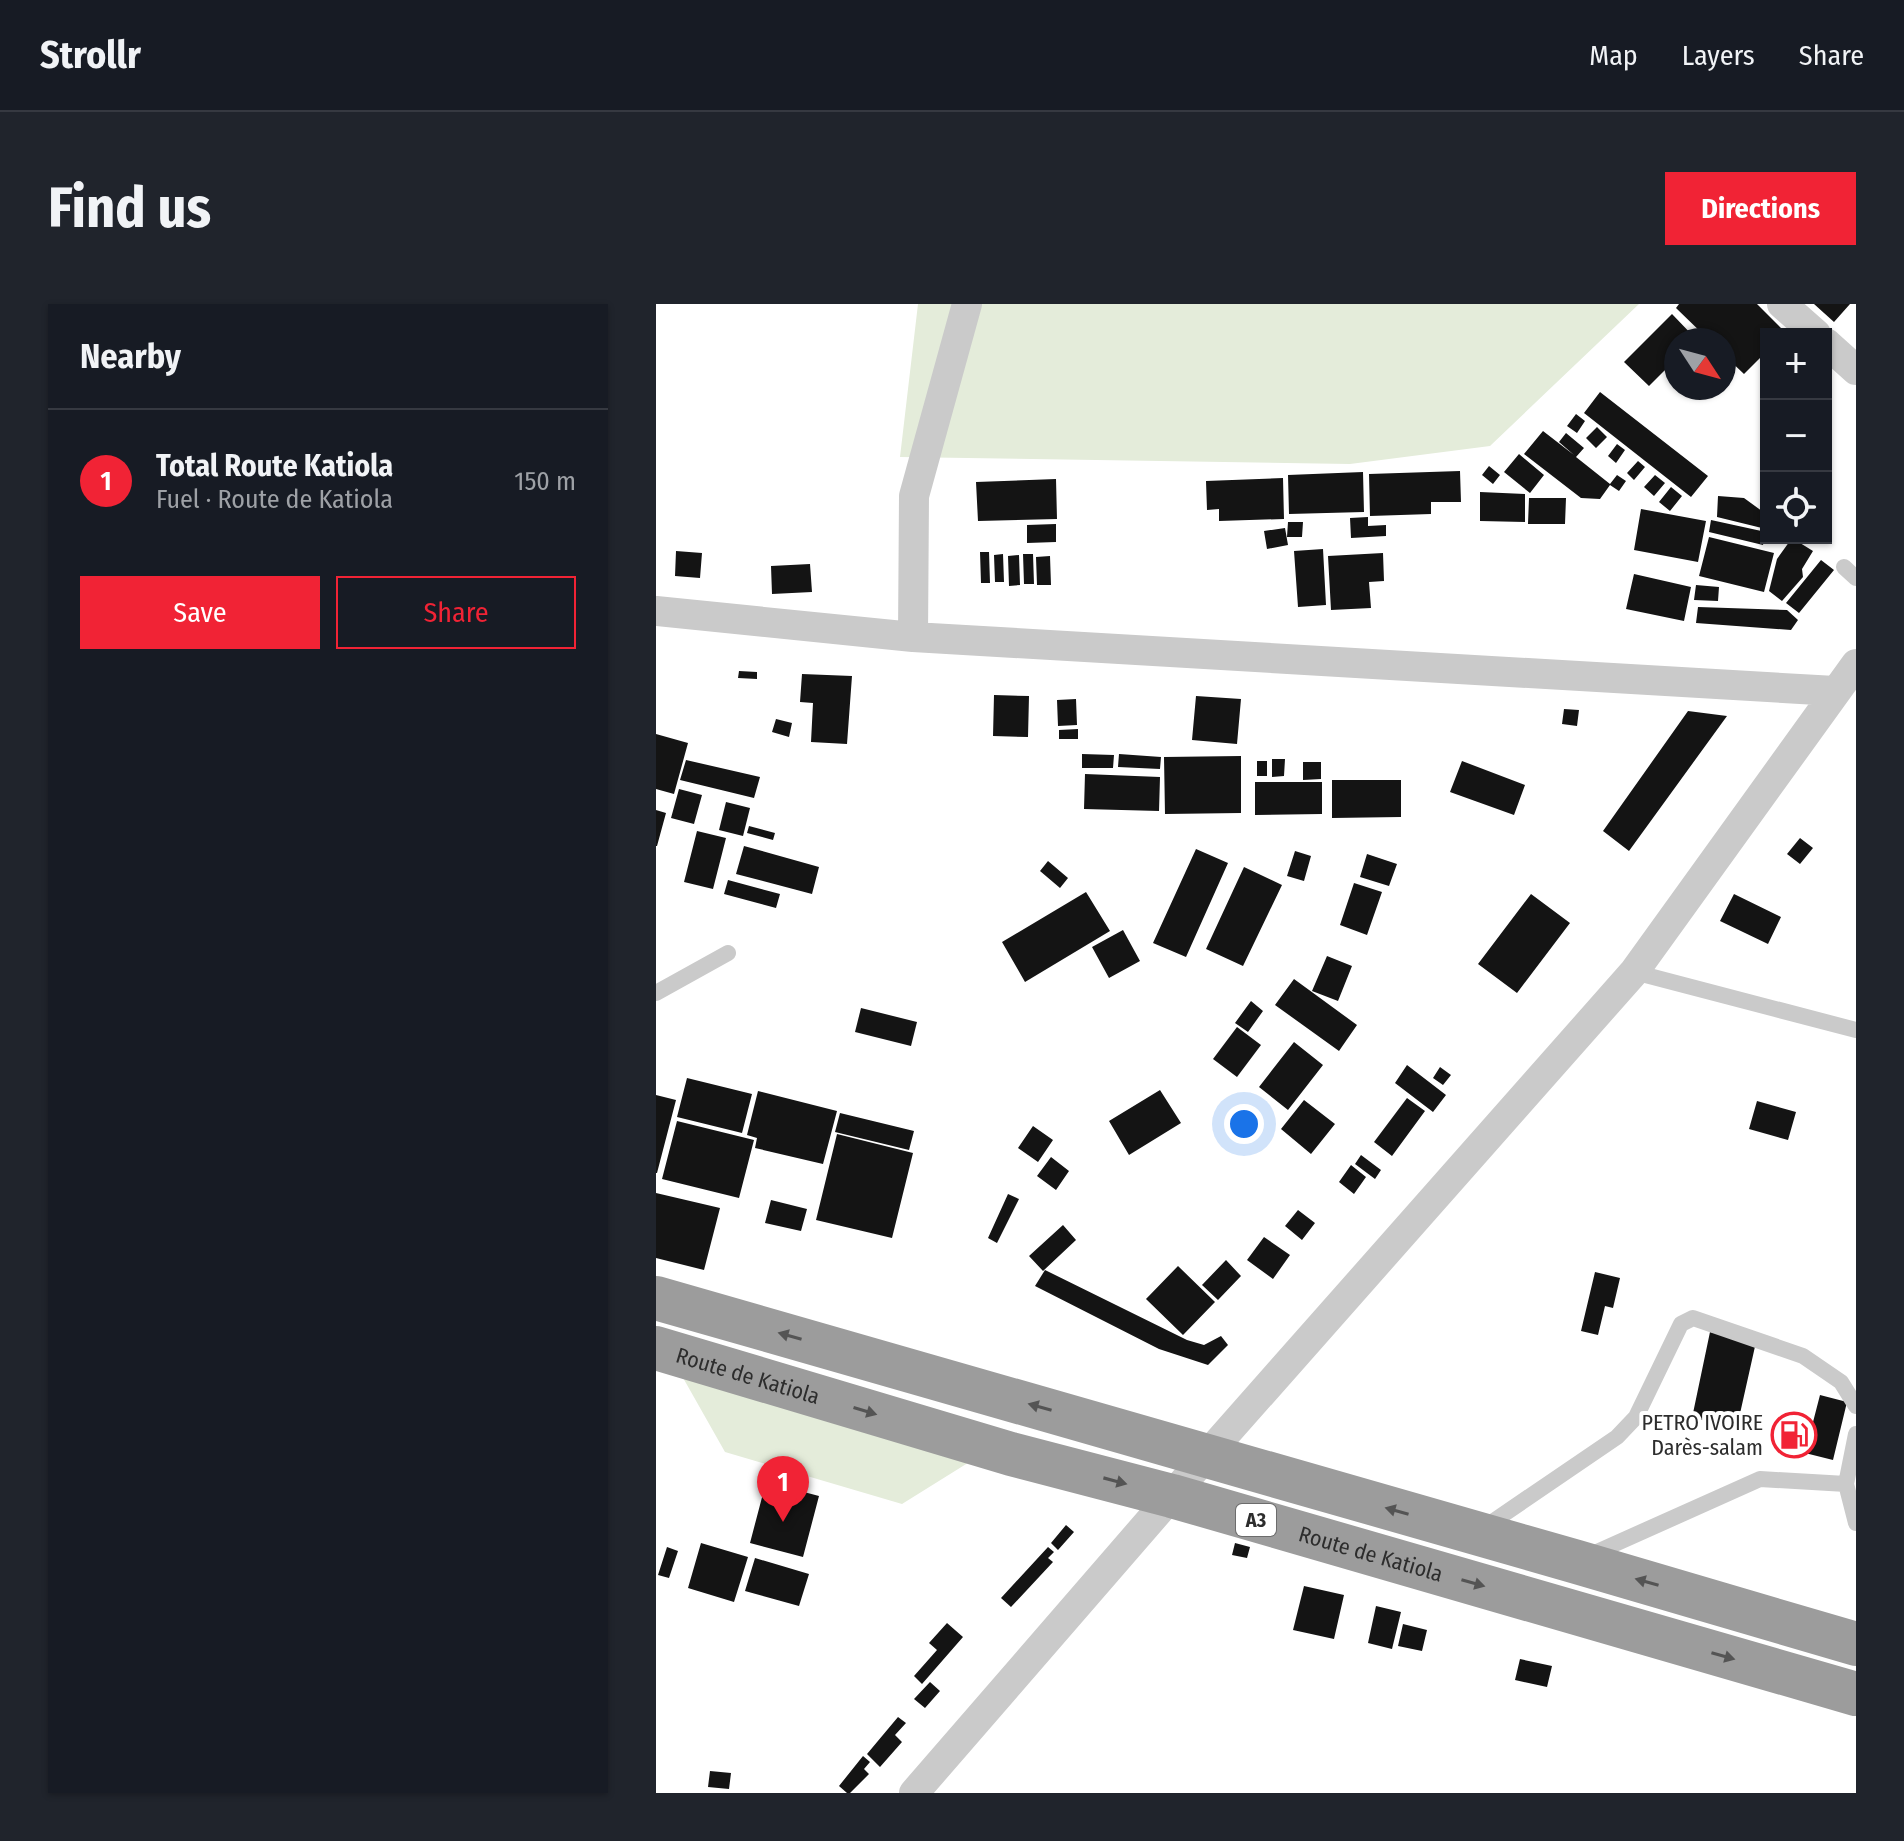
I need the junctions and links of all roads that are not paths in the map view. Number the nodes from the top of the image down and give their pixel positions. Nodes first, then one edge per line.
1 (967, 304) edge
2 (1782, 304) edge
3 (1809, 328) edge
4 (1832, 348) edge
5 (1856, 370) edge
6 (656, 611) edge
7 (913, 637) junction
8 (1856, 664) edge
9 (1846, 692) edge
10 (728, 953) dead end
11 (1634, 972) junction
12 (656, 993) edge
13 (1856, 1030) edge
14 (656, 1298) edge
15 (656, 1348) edge
16 (1856, 1406) edge
17 (1856, 1434) edge
18 (1207, 1455) junction
19 (1846, 1484) junction
20 (1172, 1496) junction
21 (1856, 1523) edge
22 (1474, 1534) junction
23 (1577, 1562) junction
24 (1856, 1644) edge
25 (1856, 1694) edge
26 (914, 1793) edge

1 - 7 street
2 - 3 street
4 - 5 street
6 - 7 street
7 - 9 street
8 - 9 street
9 - 11 street
10 - 12 lane
11 - 13 lane
11 - 18 street
18 -> 14 highway, A3
15 -> 20 highway, Route de Katiola / A3
16 - 22 lane
17 - 19 lane
18 - 20 street
22 -> 18 highway, A3
19 - 21 lane
19 - 23 lane
20 -> 25 highway, Route de Katiola / A3
20 - 26 street
22 - 23 highway, A3
24 -> 23 highway, A3

